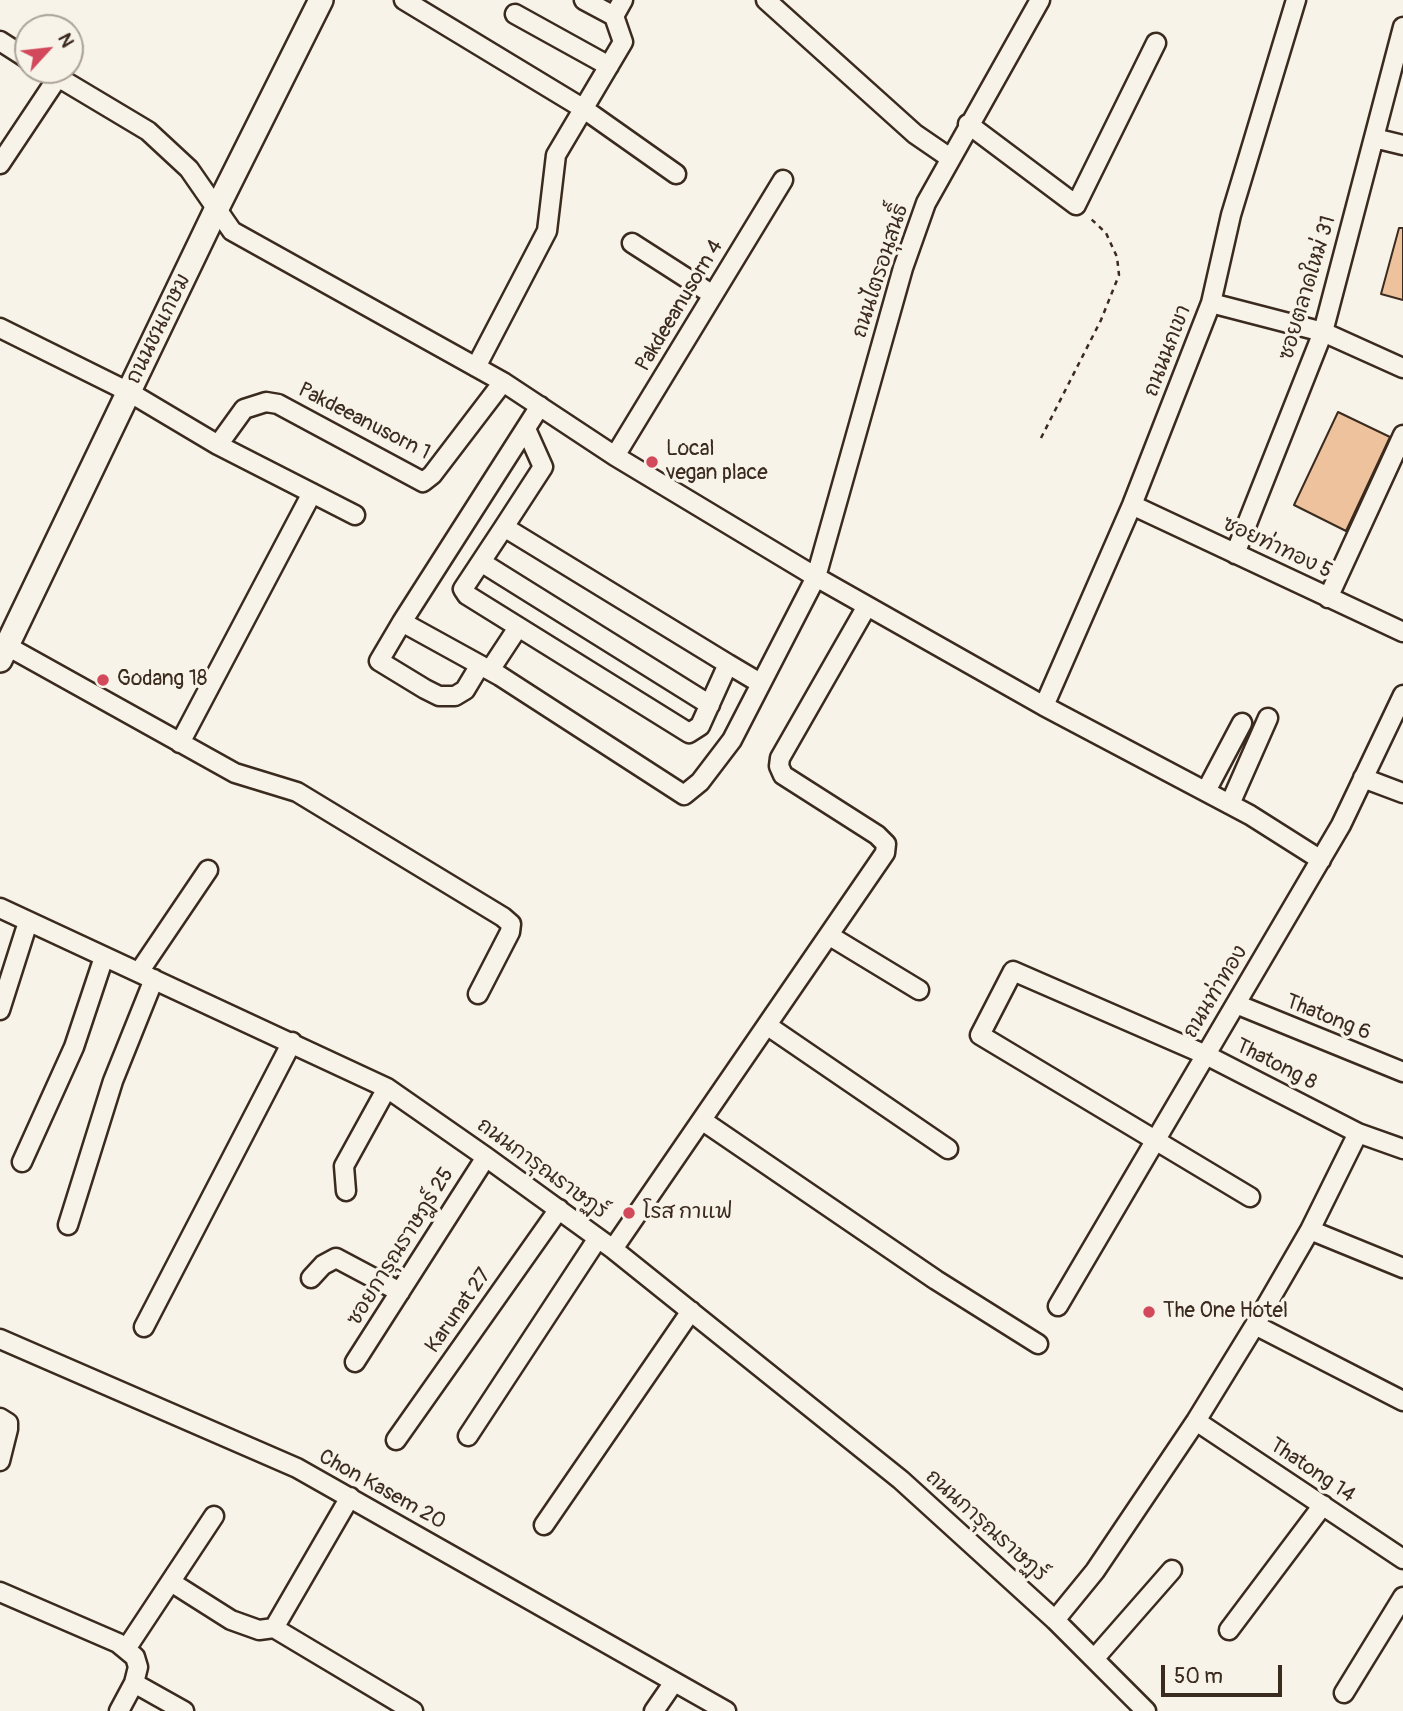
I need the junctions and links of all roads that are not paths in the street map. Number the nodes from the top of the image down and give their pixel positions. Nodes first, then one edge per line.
1 (321, 0) edge
2 (404, 0) edge
3 (584, 0) edge
4 (623, 0) edge
5 (766, 0) edge
6 (1040, 0) edge
7 (1296, 0) edge
8 (515, 14) dead end
9 (614, 16) junction
10 (1403, 27) edge
11 (1156, 43) dead end
12 (609, 66) junction
13 (46, 84) edge
14 (69, 84) edge
15 (584, 109) junction
16 (968, 124) junction
17 (1374, 138) junction
18 (1403, 145) edge
19 (950, 158) junction
20 (0, 164) edge
21 (676, 174) dead end
22 (783, 180) dead end
23 (217, 208) junction
24 (632, 243) dead end
25 (713, 295) junction
26 (1211, 303) junction
27 (0, 328) edge
28 (1323, 332) junction
29 (476, 367) junction
30 (1403, 368) edge
31 (503, 382) junction
32 (129, 392) junction
33 (540, 406) junction
34 (526, 429) junction
35 (1403, 435) edge
36 (218, 445) junction
37 (615, 456) junction
38 (312, 494) junction
39 (1132, 505) junction
40 (355, 515) dead end
41 (503, 527) junction
42 (1235, 554) junction
43 (481, 562) junction
44 (816, 577) junction
45 (1328, 597) junction
46 (867, 606) junction
47 (402, 622) junction
48 (517, 629) junction
49 (1403, 632) edge
50 (3, 653) edge
51 (728, 664) junction
52 (485, 668) junction
53 (760, 683) junction
54 (1403, 695) edge
55 (710, 705) junction
56 (1044, 706) junction
57 (1268, 718) dead end
58 (1242, 723) dead end
59 (180, 743) junction
60 (1363, 778) junction
61 (1206, 791) junction
62 (1403, 793) edge
63 (1230, 804) junction
64 (1321, 860) junction
65 (208, 870) dead end
66 (0, 908) edge
67 (28, 922) junction
68 (830, 936) junction
69 (104, 957) junction
70 (146, 976) junction
71 (919, 990) dead end
72 (478, 993) dead end
73 (1236, 1004) junction
74 (0, 1010) edge
75 (768, 1026) junction
76 (292, 1042) junction
77 (1206, 1055) junction
78 (1403, 1072) edge
79 (387, 1088) junction
80 (703, 1121) junction
81 (1358, 1133) junction
82 (1155, 1140) junction
83 (1403, 1149) edge
84 (948, 1150) dead end
85 (486, 1157) junction
86 (22, 1162) dead end
87 (346, 1191) dead end
88 (1250, 1197) dead end
89 (559, 1209) junction
90 (68, 1225) dead end
91 (1311, 1230) junction
92 (606, 1243) junction
93 (1403, 1268) edge
94 (311, 1278) dead end
95 (400, 1293) junction
96 (1058, 1306) dead end
97 (691, 1311) junction
98 (1255, 1325) junction
99 (144, 1327) dead end
100 (0, 1339) edge
101 (1038, 1344) dead end
102 (355, 1362) dead end
103 (1403, 1401) edge
104 (0, 1418) edge
105 (1196, 1421) junction
106 (468, 1436) dead end
107 (396, 1440) dead end
108 (0, 1461) edge
109 (350, 1497) junction
110 (1324, 1505) junction
111 (214, 1516) dead end
112 (544, 1525) dead end
113 (1403, 1559) edge
114 (1172, 1570) dead end
115 (171, 1582) junction
116 (0, 1592) edge
117 (1403, 1597) edge
118 (1055, 1619) junction
119 (274, 1628) junction
120 (1229, 1630) dead end
121 (126, 1649) junction
122 (1094, 1659) junction
123 (674, 1682) junction
124 (134, 1683) junction
125 (1344, 1693) dead end
126 (119, 1711) edge
127 (184, 1711) edge
128 (413, 1711) edge
129 (654, 1711) edge
130 (726, 1711) edge
131 (1146, 1711) edge

1 - 23 main road, ถนนชนเกษม
2 - 15 street
3 - 9 street
4 - 9 street
5 - 19 street
6 - 16 street, ถนนไตรอนุสนธิ์
7 - 26 street, ถนนนกเขา
8 - 12 street
9 - 12 street
10 - 17 street, ซอยตลาดใหม่ 31
11 - 16 street
12 - 15 street
13 - 20 street
14 - 23 street
15 - 21 street
15 - 29 street
16 - 19 street, ถนนไตรอนุสนธิ์
17 - 18 street
17 - 28 street, ซอยตลาดใหม่ 31
19 - 44 street, ถนนไตรอนุสนธิ์
22 - 25 street, Pakdeeanusorn 4
23 - 29 street
23 - 32 main road, ถนนชนเกษม
24 - 25 street
25 - 37 street, Pakdeeanusorn 4
26 - 28 street
26 - 39 street, ถนนนกเขา
27 - 32 street
28 - 30 street
28 - 42 street, ซอยตลาดใหม่ 31
29 - 31 street
31 - 33 street
31 - 36 street, Pakdeeanusorn 1
32 - 36 street
32 - 50 main road, ถนนชนเกษม
33 - 34 street
33 - 37 street
34 - 41 street
34 - 47 street
35 - 45 street
36 - 38 street
37 - 44 street
38 - 40 street
38 - 59 street
39 - 42 street, ซอยท่าทอง 5
39 - 56 street, ถนนนกเขา
41 - 43 street
41 - 51 street
42 - 45 street, ซอยท่าทอง 5
43 - 48 street
43 - 55 street
44 - 46 street
44 - 53 street, ถนนไตรอนุสนธิ์
45 - 49 street, ซอยท่าทอง 5
46 - 56 street
46 - 68 street
47 - 52 street
47 - 52 street
48 - 52 street
48 - 55 street
50 - 59 street
51 - 53 street
51 - 55 street
52 - 53 street, ถนนไตรอนุสนธิ์
54 - 60 street, ถนนท่าทอง
56 - 61 street
57 - 63 street
58 - 61 street
59 - 72 street
60 - 62 street
60 - 64 street, ถนนท่าทอง
61 - 63 street
63 - 64 street
64 - 73 street, ถนนท่าทอง
65 - 70 street
66 - 67 street, ถนนการุณราษฏร์
67 - 69 street, ถนนการุณราษฏร์
67 - 74 street
68 - 71 street
68 - 75 street
69 - 70 street, ถนนการุณราษฏร์
69 - 86 street
70 - 76 street, ถนนการุณราษฏร์
70 - 90 street
73 - 77 street, ถนนท่าทอง
73 - 78 street, Thatong 6
75 - 80 street
75 - 84 street
76 - 79 street, ถนนการุณราษฏร์
76 - 99 street
77 - 81 street, Thatong 8
77 - 82 street, ถนนท่าทอง
77 - 82 street, Thatong 8
79 - 85 street, ถนนการุณราษฏร์
79 - 87 street
80 - 92 street
80 - 101 street
81 - 83 street, Thatong 8
81 - 91 street
82 - 88 street
82 - 96 street, ถนนท่าทอง
85 - 89 street, ถนนการุณราษฏร์
85 - 95 street, ซอยการุณราษฎร์ 25
89 - 92 street, ถนนการุณราษฏร์
89 - 107 street, Karunat 27
91 - 93 street
91 - 98 street
92 - 97 street, ถนนการุณราษฏร์
92 - 106 street
94 - 95 street
95 - 102 street, ซอยการุณราษฎร์ 25
97 - 112 street
97 - 118 street, ถนนการุณราษฏร์
98 - 103 street
98 - 105 street
100 - 109 street, Chon Kasem 20
104 - 108 street
105 - 110 street, Thatong 14
105 - 118 street
109 - 119 street
109 - 123 street, Chon Kasem 20
110 - 113 street, Thatong 14
110 - 120 street
111 - 115 street
114 - 122 street
115 - 119 street
115 - 121 street
116 - 121 street
117 - 125 street
118 - 122 street, ถนนการุณราษฏร์
119 - 128 street
121 - 124 street
122 - 131 street, ถนนการุณราษฏร์
123 - 129 street
123 - 130 street, Chon Kasem 20
124 - 126 street
124 - 127 street

